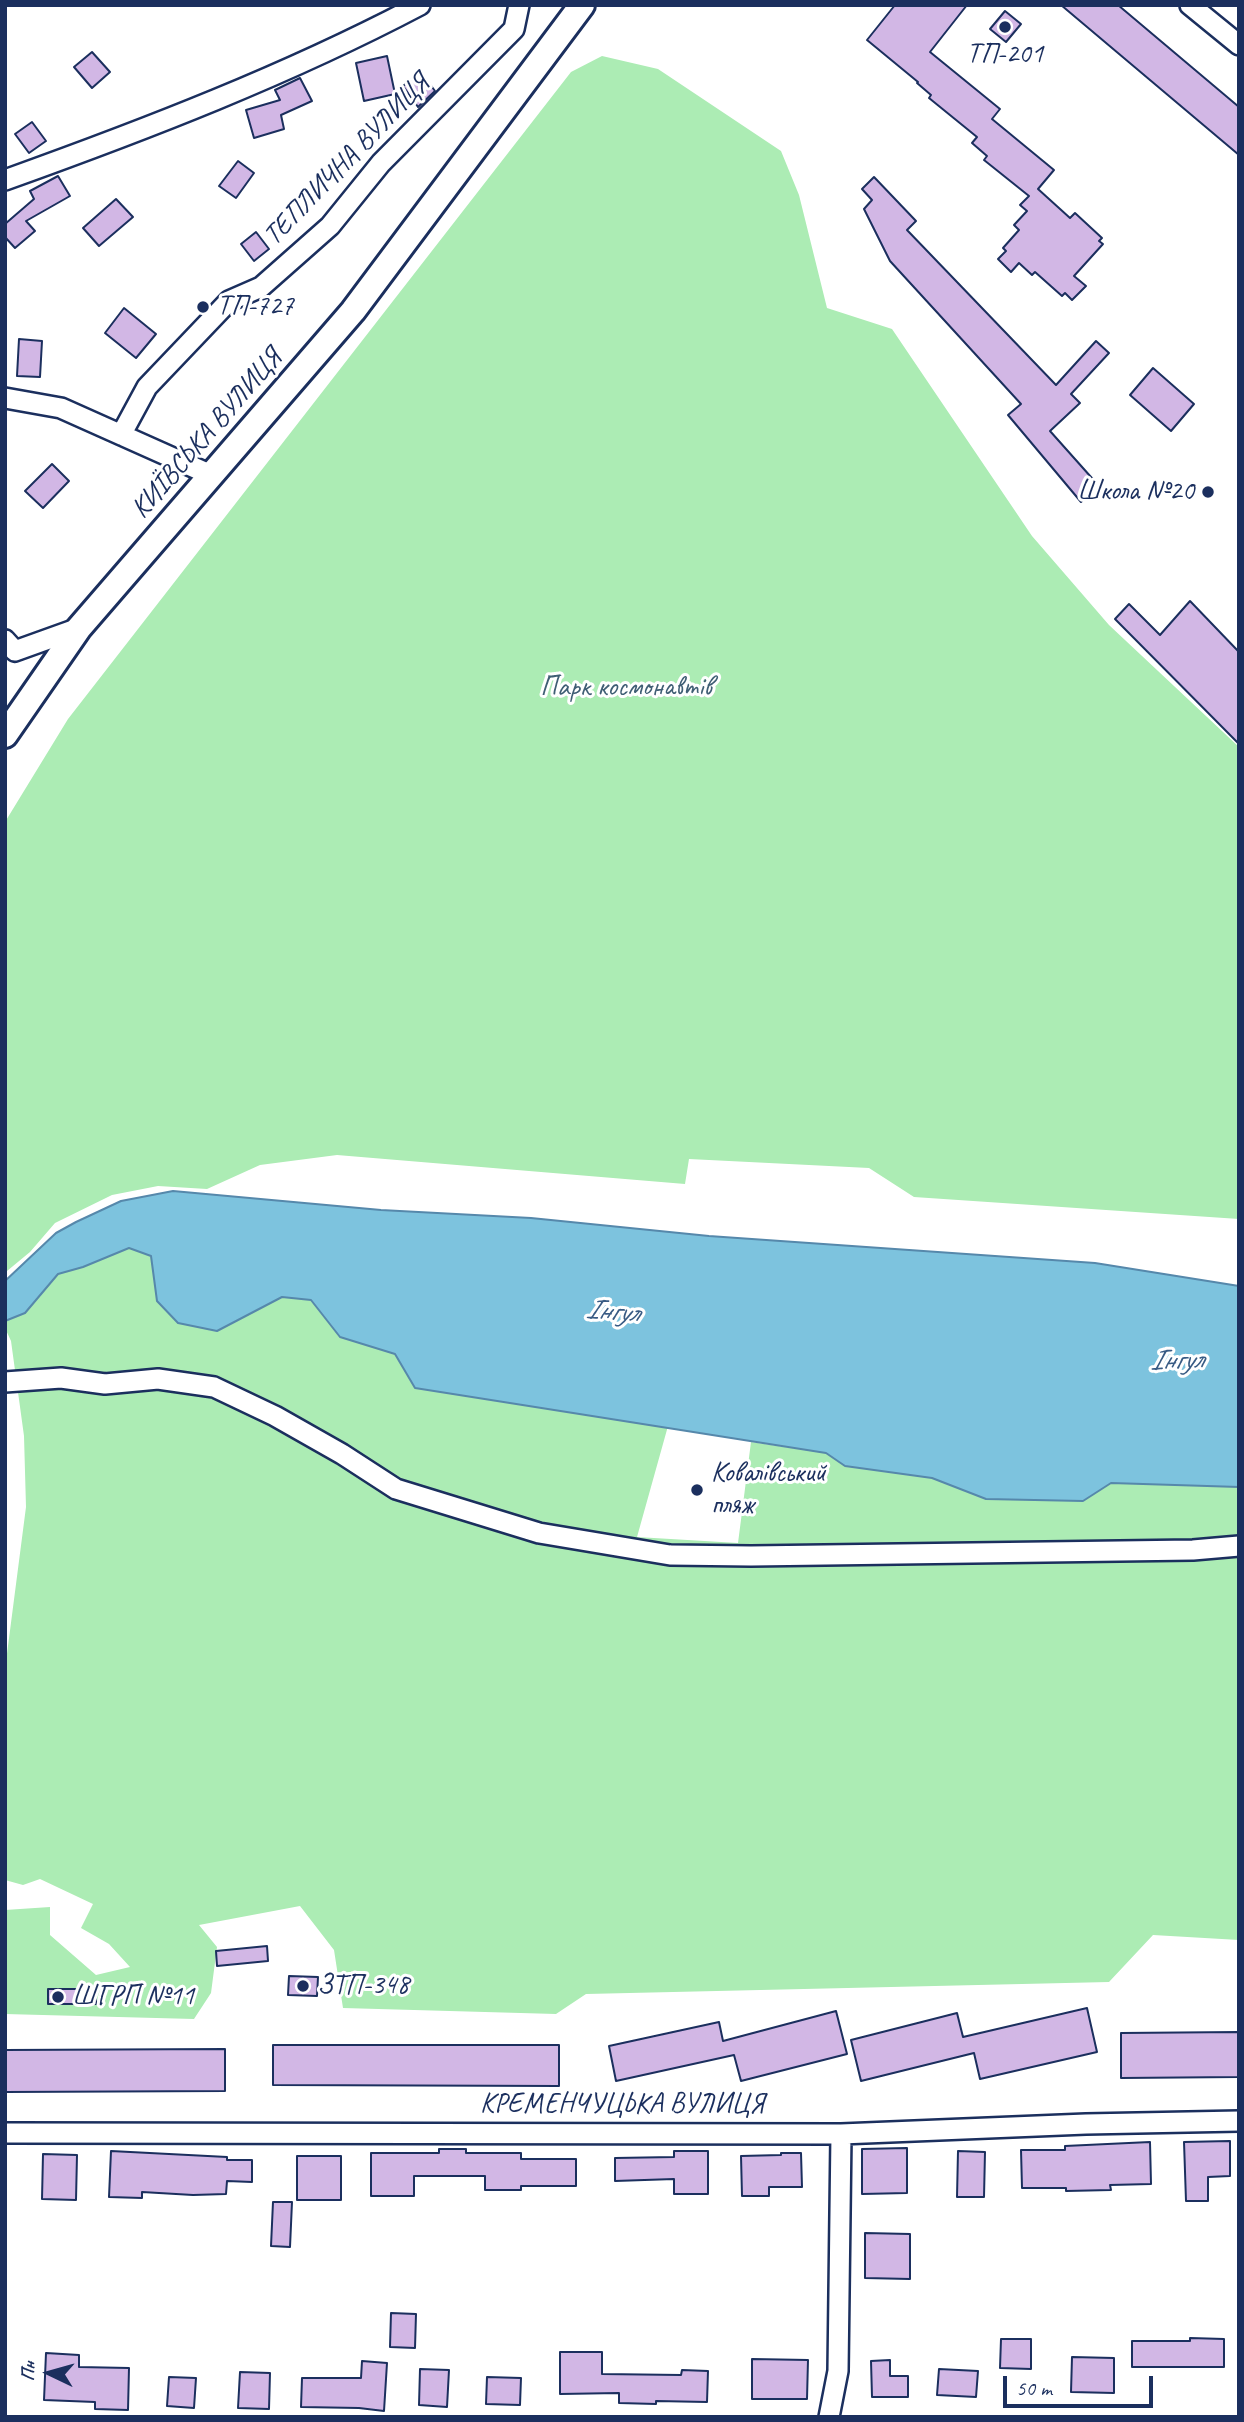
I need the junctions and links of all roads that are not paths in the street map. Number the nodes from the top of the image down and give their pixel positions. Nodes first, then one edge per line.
1 (420, 5) edge
2 (519, 5) edge
3 (582, 5) edge
4 (1190, 5) edge
5 (1239, 45) edge
6 (5, 180) edge
7 (5, 398) edge
8 (121, 435) junction
9 (211, 475) junction
10 (79, 628) junction
11 (5, 640) edge
12 (5, 735) edge
13 (5, 1382) edge
14 (1239, 1546) edge
15 (1239, 2121) edge
16 (5, 2133) edge
17 (841, 2134) junction
18 (829, 2417) edge

1 - 6 street
2 - 8 street, ТЕПЛИЧНА ВУЛИЦЯ
3 - 9 street, КИЇВСЬКА ВУЛИЦЯ
4 - 5 street
7 - 8 street
8 - 9 street
9 - 10 street, КИЇВСЬКА ВУЛИЦЯ
10 - 11 street
10 - 12 street, КИЇВСЬКА ВУЛИЦЯ
13 - 14 street
15 - 17 street, КРЕМЕНЧУЦЬКА ВУЛИЦЯ
16 - 17 street, КРЕМЕНЧУЦЬКА ВУЛИЦЯ
17 - 18 street

